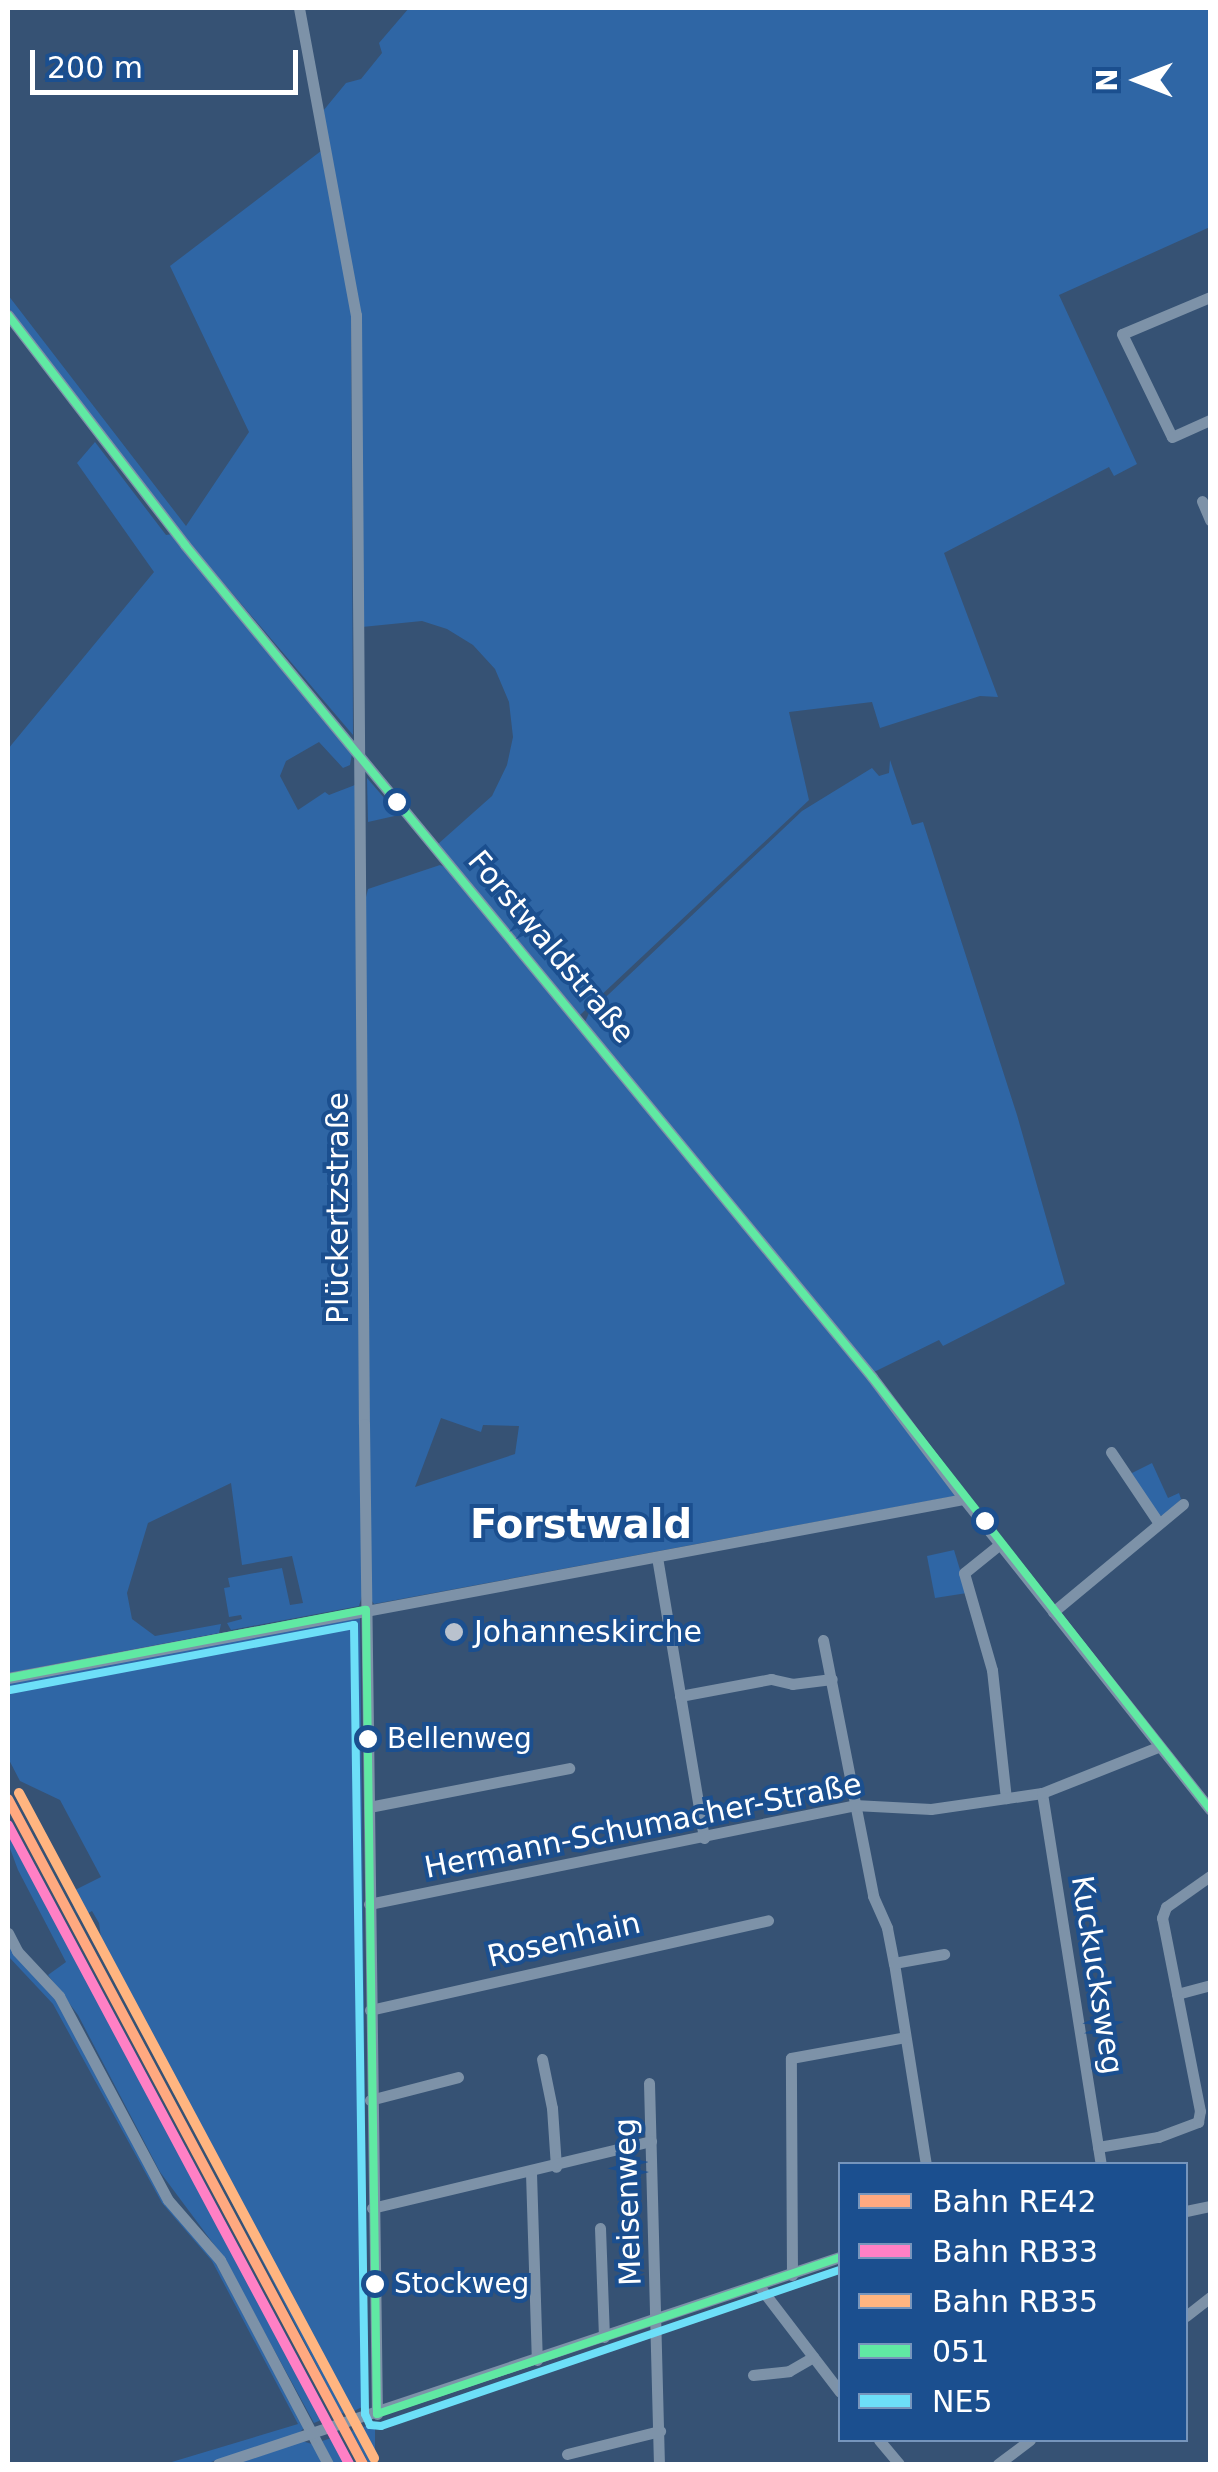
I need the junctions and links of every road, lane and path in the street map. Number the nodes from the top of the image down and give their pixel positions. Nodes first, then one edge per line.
1 (299, 8) edge
2 (1210, 297) edge
3 (8, 315) edge
4 (1210, 420) edge
5 (1202, 501) dead end
6 (1210, 520) edge
7 (358, 754) junction
8 (1111, 1452) dead end
9 (964, 1499) junction
10 (1183, 1504) dead end
11 (1158, 1522) junction
12 (1000, 1544) junction
13 (657, 1557) junction
14 (366, 1610) junction
15 (1053, 1612) junction
16 (823, 1640) dead end
17 (8, 1678) edge
18 (832, 1679) junction
19 (680, 1696) junction
20 (1158, 1747) junction
21 (569, 1768) dead end
22 (1042, 1793) junction
23 (1006, 1798) junction
24 (854, 1804) junction
25 (369, 1808) junction
26 (1210, 1809) edge
27 (704, 1838) junction
28 (1210, 1876) edge
29 (369, 1904) junction
30 (768, 1920) dead end
31 (8, 1932) edge
32 (944, 1954) dead end
33 (894, 1962) junction
34 (1210, 1985) edge
35 (1177, 1994) junction
36 (370, 2010) junction
37 (905, 2037) junction
38 (542, 2059) dead end
39 (458, 2078) dead end
40 (649, 2083) dead end
41 (1210, 2089) edge
42 (1196, 2092) junction
43 (370, 2100) junction
44 (651, 2142) junction
45 (1098, 2147) junction
46 (926, 2162) edge
47 (1101, 2162) edge
48 (556, 2167) junction
49 (531, 2173) junction
50 (372, 2208) junction
51 (600, 2228) dead end
52 (838, 2258) edge
53 (792, 2275) junction
54 (758, 2286) junction
55 (1210, 2297) edge
56 (1188, 2314) edge
57 (658, 2318) junction
58 (604, 2337) junction
59 (813, 2357) junction
60 (537, 2360) junction
61 (753, 2376) dead end
62 (838, 2389) edge
63 (377, 2414) junction
64 (660, 2431) junction
65 (312, 2434) junction
66 (881, 2442) edge
67 (1027, 2442) edge
68 (567, 2454) dead end
69 (218, 2464) edge
70 (328, 2464) edge
71 (659, 2464) edge
72 (898, 2464) edge
73 (998, 2464) edge

1 - 7 street, Plückertzstraße
2 - 4 street
3 - 7 street, Forstwaldstraße
5 - 6 street
7 - 9 street, Forstwaldstraße
7 - 14 street, Plückertzstraße
8 - 11 street
9 - 12 street, Forstwaldstraße
9 - 13 street
10 - 11 street
11 - 15 street
12 - 15 street, Forstwaldstraße
12 - 23 street
13 - 14 street
13 - 19 street
14 - 17 street
14 - 25 street, Plückertzstraße
15 - 20 street, Forstwaldstraße
16 - 18 street
18 - 19 street
18 - 24 street
19 - 27 street
20 - 22 street, Hermann-Schumacher-Straße
20 - 26 street, Forstwaldstraße
21 - 25 street
22 - 23 street, Hermann-Schumacher-Straße
22 - 45 street, Kuckucksweg
23 - 24 street, Hermann-Schumacher-Straße
24 - 27 street, Hermann-Schumacher-Straße
24 - 33 street
25 - 29 street, Plückertzstraße
27 - 29 street, Hermann-Schumacher-Straße
28 - 35 street
29 - 36 street, Plückertzstraße
30 - 36 street, Rosenhain
31 - 65 street
32 - 33 street
33 - 37 street
34 - 35 street
35 - 42 street
36 - 43 street, Plückertzstraße
37 - 46 street
37 - 53 street
38 - 48 street
39 - 43 street
40 - 44 street, Meisenweg
41 - 42 street
42 - 45 street
43 - 50 street, Plückertzstraße
44 - 48 street
44 - 57 street, Meisenweg
45 - 47 street, Kuckucksweg
48 - 49 street
49 - 50 street
49 - 60 street
50 - 63 street, Plückertzstraße
51 - 58 street
52 - 53 street
53 - 54 street
54 - 57 street
54 - 59 street
55 - 56 street
57 - 58 street
57 - 64 street, Meisenweg
58 - 60 street
59 - 61 street
59 - 62 street
60 - 63 street
63 - 65 street
64 - 68 street
64 - 71 street, Meisenweg
65 - 69 street
65 - 70 street
66 - 72 street
67 - 73 street

